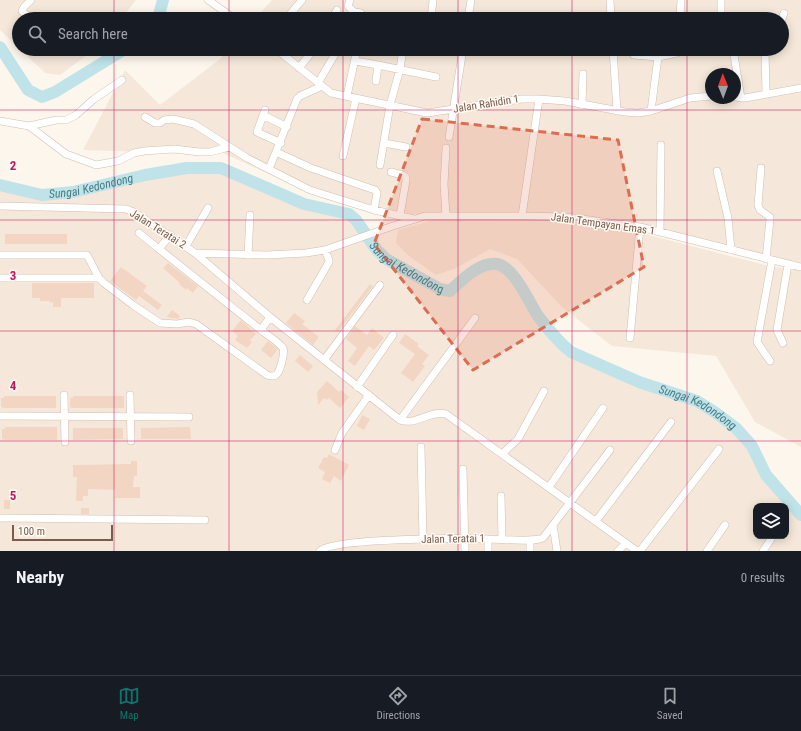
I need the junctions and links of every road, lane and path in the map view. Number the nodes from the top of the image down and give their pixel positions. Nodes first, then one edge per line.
1 (31, 0) edge
2 (208, 0) edge
3 (302, 0) edge
4 (350, 0) edge
5 (433, 0) edge
6 (471, 0) edge
7 (610, 0) edge
8 (681, 0) edge
9 (721, 0) edge
10 (23, 12) edge
11 (225, 12) edge
12 (292, 12) edge
13 (354, 12) edge
14 (432, 12) edge
15 (469, 12) edge
16 (611, 12) edge
17 (680, 12) edge
18 (721, 12) edge
19 (284, 56) edge
20 (308, 56) edge
21 (334, 56) edge
22 (356, 56) edge
23 (402, 56) edge
24 (462, 56) edge
25 (613, 56) edge
26 (646, 56) edge
27 (663, 56) edge
28 (734, 56) edge
29 (764, 56) edge
30 (658, 57) junction
31 (355, 61) junction
32 (378, 65) junction
33 (299, 68) junction
34 (735, 68) edge
35 (400, 69) junction
36 (583, 74) dead end
37 (436, 77) dead end
38 (122, 80) dead end
39 (376, 81) dead end
40 (320, 85) junction
41 (801, 88) edge
42 (766, 94) junction
43 (347, 96) junction
44 (705, 97) edge
45 (741, 97) edge
46 (356, 98) junction
47 (539, 99) junction
48 (390, 105) junction
49 (582, 105) junction
50 (453, 110) junction
51 (617, 111) junction
52 (651, 111) junction
53 (145, 117) dead end
54 (0, 121) edge
55 (29, 126) junction
56 (287, 127) junction
57 (449, 137) dead end
58 (281, 143) junction
59 (384, 143) junction
60 (662, 144) dead end
61 (229, 147) junction
62 (406, 147) dead end
63 (446, 148) dead end
64 (276, 152) junction
65 (343, 156) dead end
66 (380, 165) dead end
67 (762, 168) dead end
68 (269, 169) junction
69 (717, 171) dead end
70 (391, 172) dead end
71 (0, 206) edge
72 (208, 208) dead end
73 (374, 210) junction
74 (250, 215) dead end
75 (400, 215) junction
76 (446, 216) junction
77 (522, 216) junction
78 (414, 219) junction
79 (640, 227) junction
80 (660, 232) junction
81 (139, 233) dead end
82 (170, 235) junction
83 (186, 246) junction
84 (159, 249) junction
85 (325, 250) junction
86 (731, 250) junction
87 (195, 253) junction
88 (0, 255) edge
89 (248, 255) junction
90 (769, 259) junction
91 (788, 264) junction
92 (801, 267) edge
93 (0, 278) edge
94 (99, 278) junction
95 (380, 285) dead end
96 (307, 300) dead end
97 (270, 317) junction
98 (475, 318) dead end
99 (261, 330) junction
100 (393, 335) dead end
101 (630, 338) dead end
102 (783, 342) dead end
103 (324, 360) junction
104 (770, 360) dead end
105 (357, 386) junction
106 (544, 391) dead end
107 (64, 395) dead end
108 (130, 395) dead end
109 (369, 395) junction
110 (603, 408) dead end
111 (0, 416) edge
112 (189, 416) dead end
113 (65, 417) junction
114 (130, 417) junction
115 (400, 420) junction
116 (671, 422) dead end
117 (65, 442) dead end
118 (131, 442) dead end
119 (421, 447) dead end
120 (719, 449) dead end
121 (334, 450) dead end
122 (610, 450) dead end
123 (503, 453) junction
124 (463, 469) dead end
125 (549, 487) junction
126 (500, 496) dead end
127 (570, 502) junction
128 (0, 518) edge
129 (205, 520) dead end
130 (596, 521) junction
131 (553, 524) junction
132 (725, 525) dead end
133 (488, 538) junction
134 (423, 539) junction
135 (464, 539) junction
136 (502, 539) junction
137 (771, 539) dead end
138 (530, 540) junction
139 (626, 543) junction
140 (320, 551) edge
141 (465, 551) edge
142 (488, 551) edge
143 (530, 551) edge
144 (557, 551) edge
145 (618, 551) edge
146 (639, 551) edge
147 (707, 551) edge
148 (763, 551) edge

1 - 10 street
2 - 11 street
3 - 12 street
4 - 13 street
5 - 14 street
6 - 15 street
7 - 16 street
8 - 17 street
9 - 18 street
19 - 33 street, Jalan Rahidin 1
20 - 33 street
21 - 40 street
22 - 31 street
23 - 35 street
24 - 50 street
25 - 51 street
26 - 30 street
27 - 30 street
28 - 34 street
29 - 42 street
30 - 52 street
31 - 32 street
31 - 43 street
32 - 35 street
32 - 39 street
33 - 40 street, Jalan Rahidin 1
35 - 37 street
35 - 48 street
36 - 49 street
38 - 55 street
40 - 43 street, Jalan Rahidin 1
40 - 56 street
41 - 42 street
42 - 45 street
43 - 46 street, Jalan Rahidin 1
44 - 52 street, Jalan Rahidin 1
46 - 48 street, Jalan Rahidin 1
46 - 65 street
47 - 49 street, Jalan Rahidin 1
47 - 50 street, Jalan Rahidin 1
47 - 77 street
48 - 50 street, Jalan Rahidin 1
48 - 59 street
49 - 51 street, Jalan Rahidin 1
50 - 57 street
51 - 52 street, Jalan Rahidin 1
53 - 61 street
54 - 55 street
55 - 61 street
56 - 58 street
56 - 58 street
58 - 64 street
59 - 62 street
59 - 66 street
60 - 80 street
61 - 68 street
63 - 76 street
64 - 68 street
64 - 73 street
67 - 90 street
68 - 73 street
69 - 86 street
70 - 75 street
71 - 82 street, Jalan Teratai 2
72 - 83 street
73 - 75 street
74 - 89 street
75 - 78 street
76 - 77 street, Jalan Tempayan Emas 1
76 - 78 street, Jalan Tempayan Emas 1
77 - 79 street, Jalan Tempayan Emas 1
78 - 85 street, Jalan Tempayan Emas 1
79 - 80 street, Jalan Tempayan Emas 1
79 - 101 street
80 - 86 street, Jalan Tempayan Emas 1
81 - 84 street
82 - 83 street, Jalan Teratai 2
82 - 84 street
83 - 87 street, Jalan Teratai 2
84 - 99 street
85 - 89 street, Jalan Tempayan Emas 1
85 - 96 street
86 - 90 street, Jalan Tempayan Emas 1
87 - 89 street, Jalan Tempayan Emas 1
87 - 97 street, Jalan Teratai 2
88 - 94 street
90 - 91 street, Jalan Tempayan Emas 1
90 - 104 street
91 - 92 street, Jalan Tempayan Emas 1
91 - 102 street
93 - 94 street
94 - 99 street
95 - 103 street
97 - 99 street
97 - 103 street, Jalan Teratai 2
98 - 115 street
100 - 105 street
103 - 105 street, Jalan Teratai 2
105 - 109 street, Jalan Teratai 2
106 - 123 street
107 - 113 street
108 - 114 street
109 - 115 street, Jalan Teratai 2
109 - 121 street
110 - 125 street
111 - 113 street
112 - 114 street
113 - 114 street
113 - 117 street
114 - 118 street
115 - 123 street
116 - 130 street
119 - 134 street
120 - 146 street
122 - 127 street, Jalan Teratai 1
123 - 125 street
124 - 135 street
125 - 127 street
126 - 136 street
127 - 130 street
127 - 131 street, Jalan Teratai 1
128 - 129 street
130 - 139 street
131 - 138 street, Jalan Teratai 1
131 - 144 street
132 - 147 street
133 - 135 street, Jalan Teratai 1
133 - 136 street, Jalan Teratai 1
133 - 142 street
134 - 135 street, Jalan Teratai 1
134 - 140 street, Jalan Teratai 1
135 - 141 street
136 - 138 street, Jalan Teratai 1
137 - 148 street
138 - 143 street
139 - 145 street
139 - 146 street

